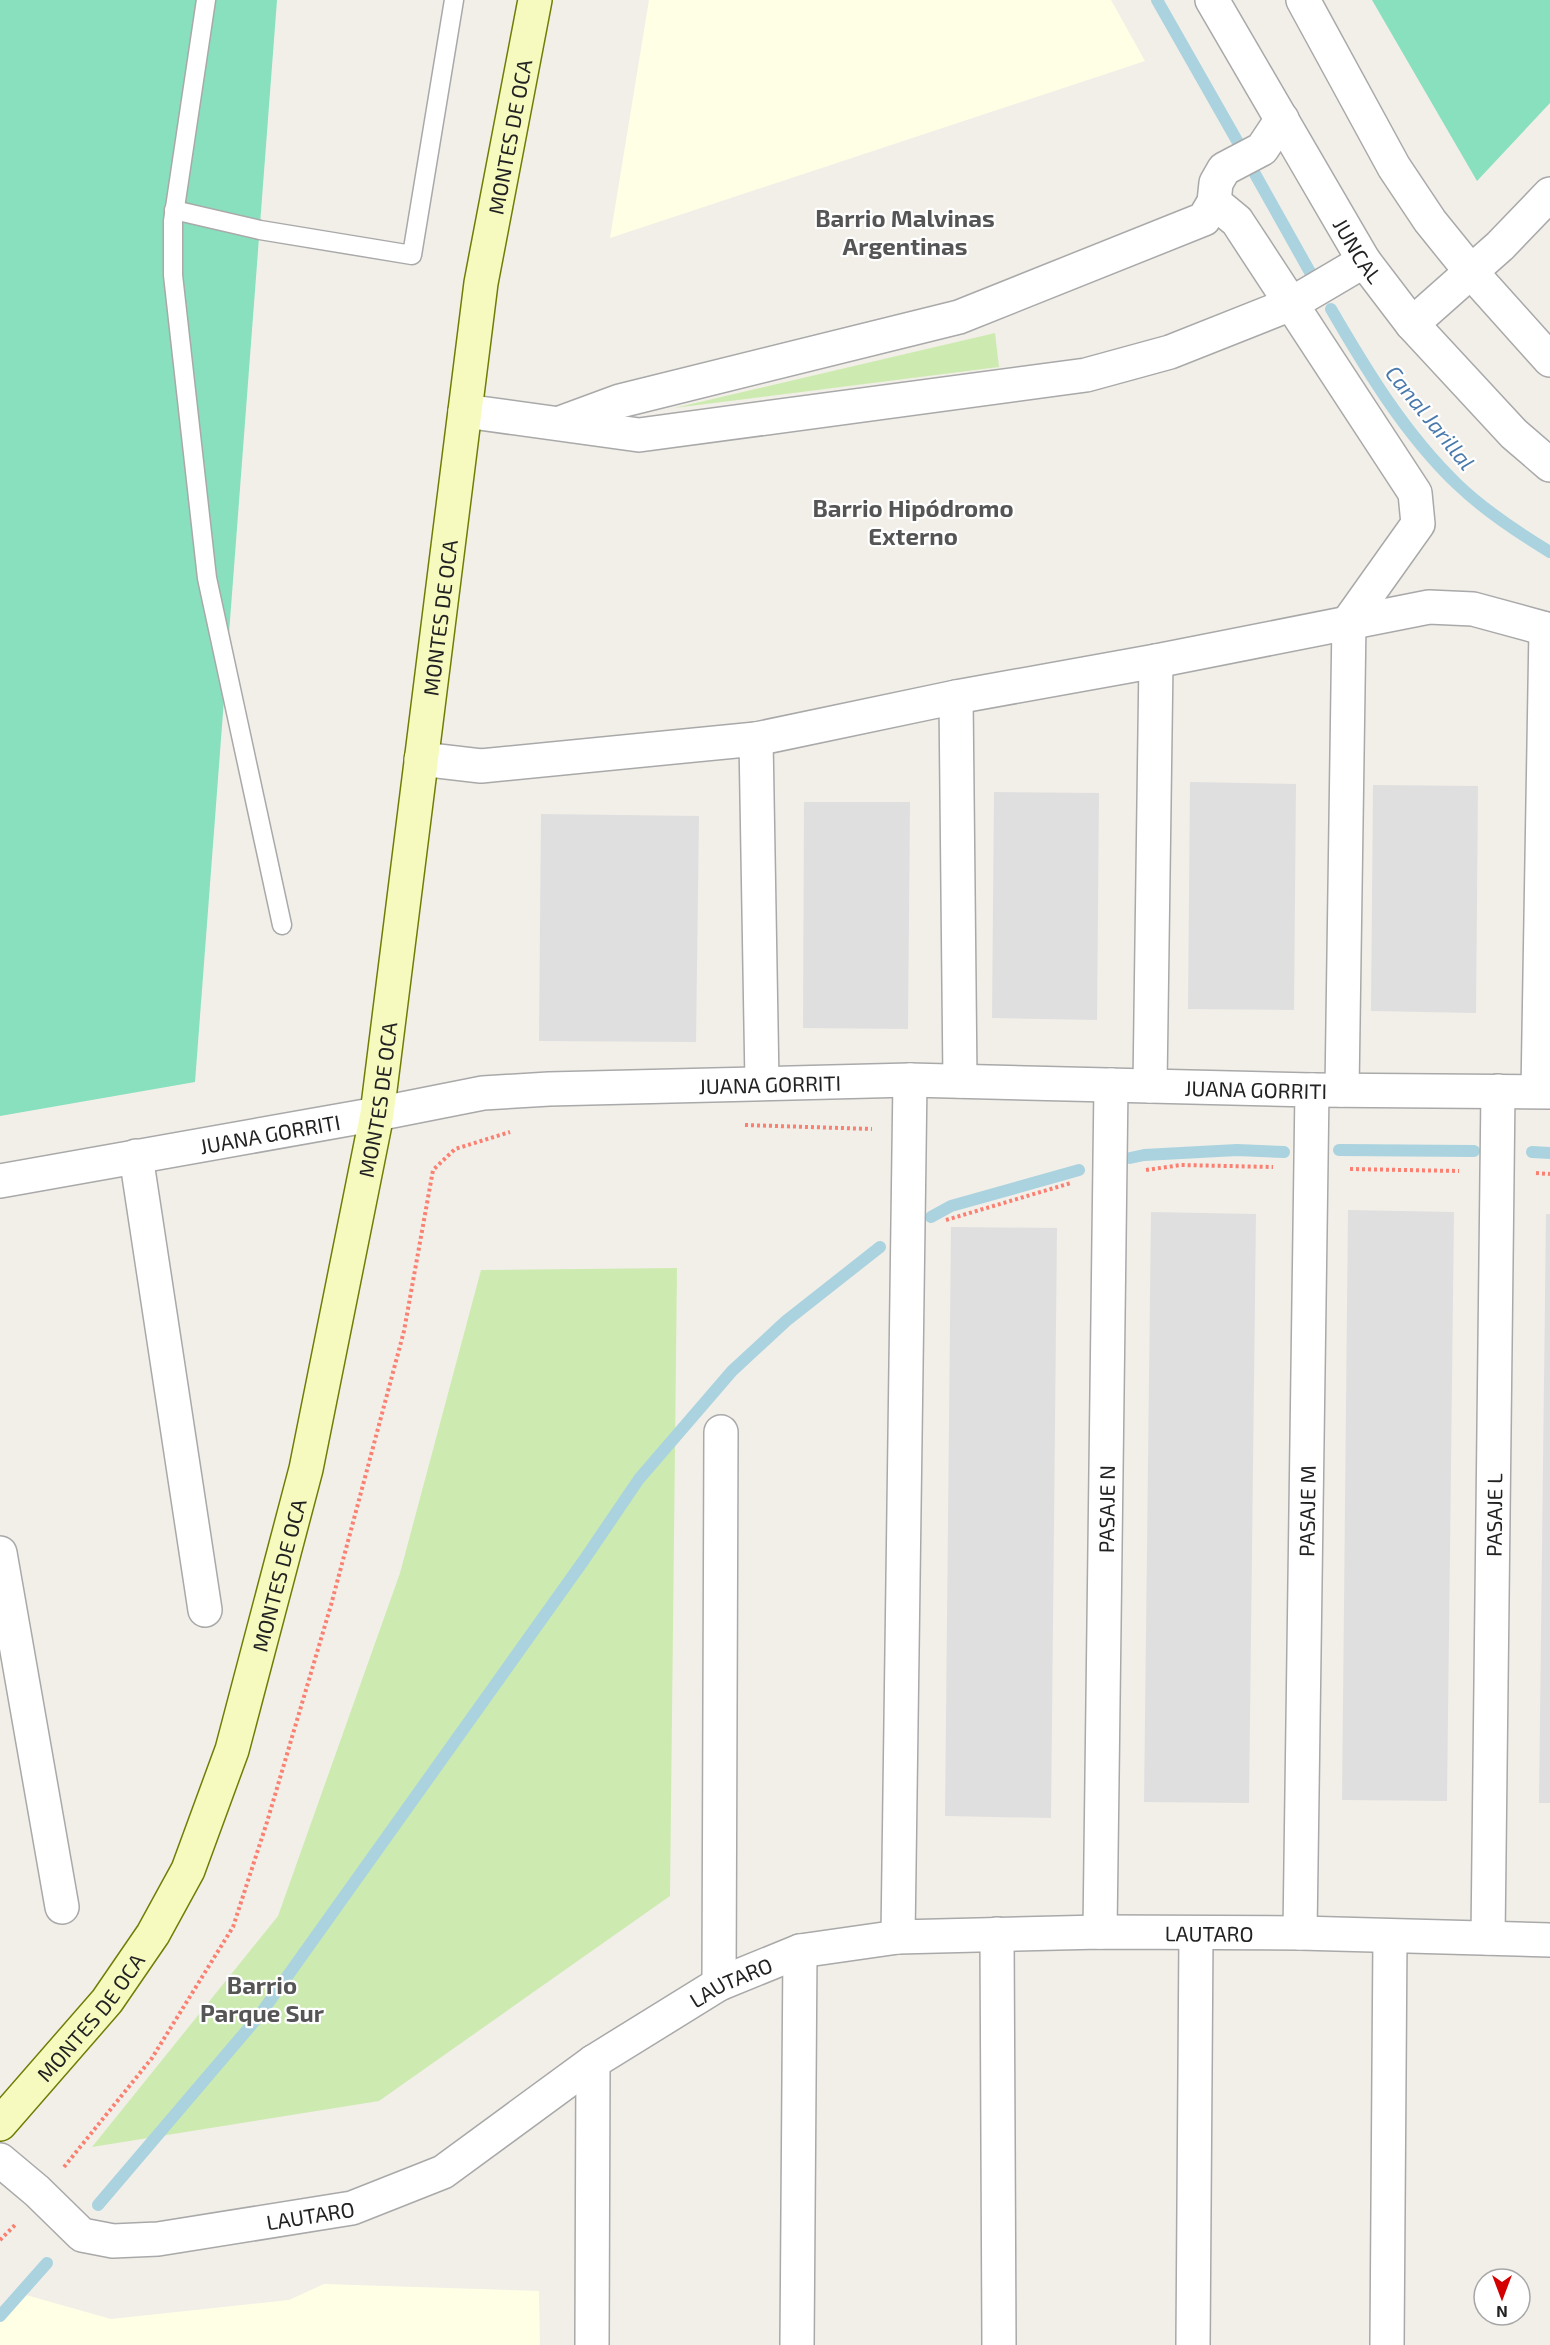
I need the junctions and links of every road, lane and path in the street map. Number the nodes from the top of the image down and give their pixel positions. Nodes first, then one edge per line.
1 (206, 0) edge
2 (454, 0) edge
3 (535, 0) edge
4 (1212, 0) edge
5 (1303, 0) edge
6 (1282, 119) junction
7 (1550, 194) edge
8 (1214, 202) junction
9 (174, 210) junction
10 (1364, 261) junction
11 (1472, 273) junction
12 (1292, 304) junction
13 (1412, 324) junction
14 (1550, 360) edge
15 (465, 411) junction
16 (559, 424) junction
17 (1550, 465) edge
18 (1349, 621) junction
19 (1548, 630) edge
20 (1156, 661) junction
21 (956, 697) junction
22 (756, 739) junction
23 (421, 759) junction
24 (282, 925) dead end
25 (910, 1080) junction
26 (960, 1081) junction
27 (762, 1083) junction
28 (1111, 1085) junction
29 (1150, 1086) junction
30 (1327, 1090) junction
31 (1498, 1091) junction
32 (1544, 1092) edge
33 (377, 1114) junction
34 (743, 1125) dead end
35 (909, 1130) junction
36 (512, 1132) dead end
37 (136, 1156) junction
38 (1311, 1168) junction
39 (1497, 1172) junction
40 (1550, 1174) edge
41 (1110, 1176) junction
42 (0, 1181) edge
43 (908, 1231) junction
44 (721, 1432) dead end
45 (0, 1553) edge
46 (205, 1610) dead end
47 (62, 1907) dead end
48 (1100, 1932) junction
49 (1300, 1933) junction
50 (998, 1934) junction
51 (1196, 1934) junction
52 (898, 1936) junction
53 (1389, 1936) junction
54 (1488, 1938) junction
55 (1550, 1940) edge
56 (800, 1951) junction
57 (719, 1984) junction
58 (593, 2062) junction
59 (0, 2124) edge
60 (0, 2160) edge
61 (41, 2195) junction
62 (0, 2240) edge
63 (592, 2345) edge
64 (797, 2345) edge
65 (999, 2345) edge
66 (1193, 2345) edge
67 (1387, 2345) edge

1 - 9 lane
2 - 9 lane
3 - 15 main road, MONTES DE OCA
4 - 6 street, JUNCAL
5 - 11 street
6 - 8 street
6 - 10 street, JUNCAL
7 - 11 street
8 - 12 street
8 - 16 street
9 - 24 lane
10 - 12 street
10 - 13 street, JUNCAL
11 - 13 street
11 - 14 street
12 - 16 street
12 - 18 street
13 - 17 street, JUNCAL
15 - 16 street
15 - 23 main road, MONTES DE OCA
18 - 19 street
18 - 20 street
18 - 30 street, PASAJE M
19 - 32 street
20 - 21 street
20 - 29 street
21 - 22 street
21 - 26 street
22 - 23 street
22 - 27 street
23 - 33 main road, MONTES DE OCA
25 - 26 street, JUANA GORRITI
25 - 27 street, JUANA GORRITI
25 - 35 street
26 - 28 street, JUANA GORRITI
27 - 33 street, JUANA GORRITI
28 - 29 street, JUANA GORRITI
28 - 41 street, PASAJE N
29 - 30 street, JUANA GORRITI
30 - 31 street, JUANA GORRITI
30 - 38 street, PASAJE M
31 - 32 street, JUANA GORRITI
31 - 39 street, PASAJE L
33 - 37 street, JUANA GORRITI
33 - 59 main road, MONTES DE OCA
34 - 35 path
35 - 43 street
36 - 61 path
37 - 42 street, JUANA GORRITI
37 - 46 street
38 - 39 path
38 - 41 path
38 - 49 street, PASAJE M
39 - 40 path
39 - 54 street, PASAJE L
41 - 43 path
41 - 48 street, PASAJE N
43 - 52 street
44 - 57 street
45 - 47 street
48 - 50 street, LAUTARO
48 - 51 street, LAUTARO
49 - 51 street, LAUTARO
49 - 53 street, LAUTARO
50 - 52 street, LAUTARO
50 - 65 street
51 - 66 street
52 - 56 street, LAUTARO
53 - 54 street, LAUTARO
53 - 67 street
54 - 55 street, LAUTARO
56 - 57 street, LAUTARO
56 - 64 street
57 - 58 street, LAUTARO
58 - 61 street, LAUTARO
58 - 63 street
60 - 61 street, LAUTARO
61 - 62 path

